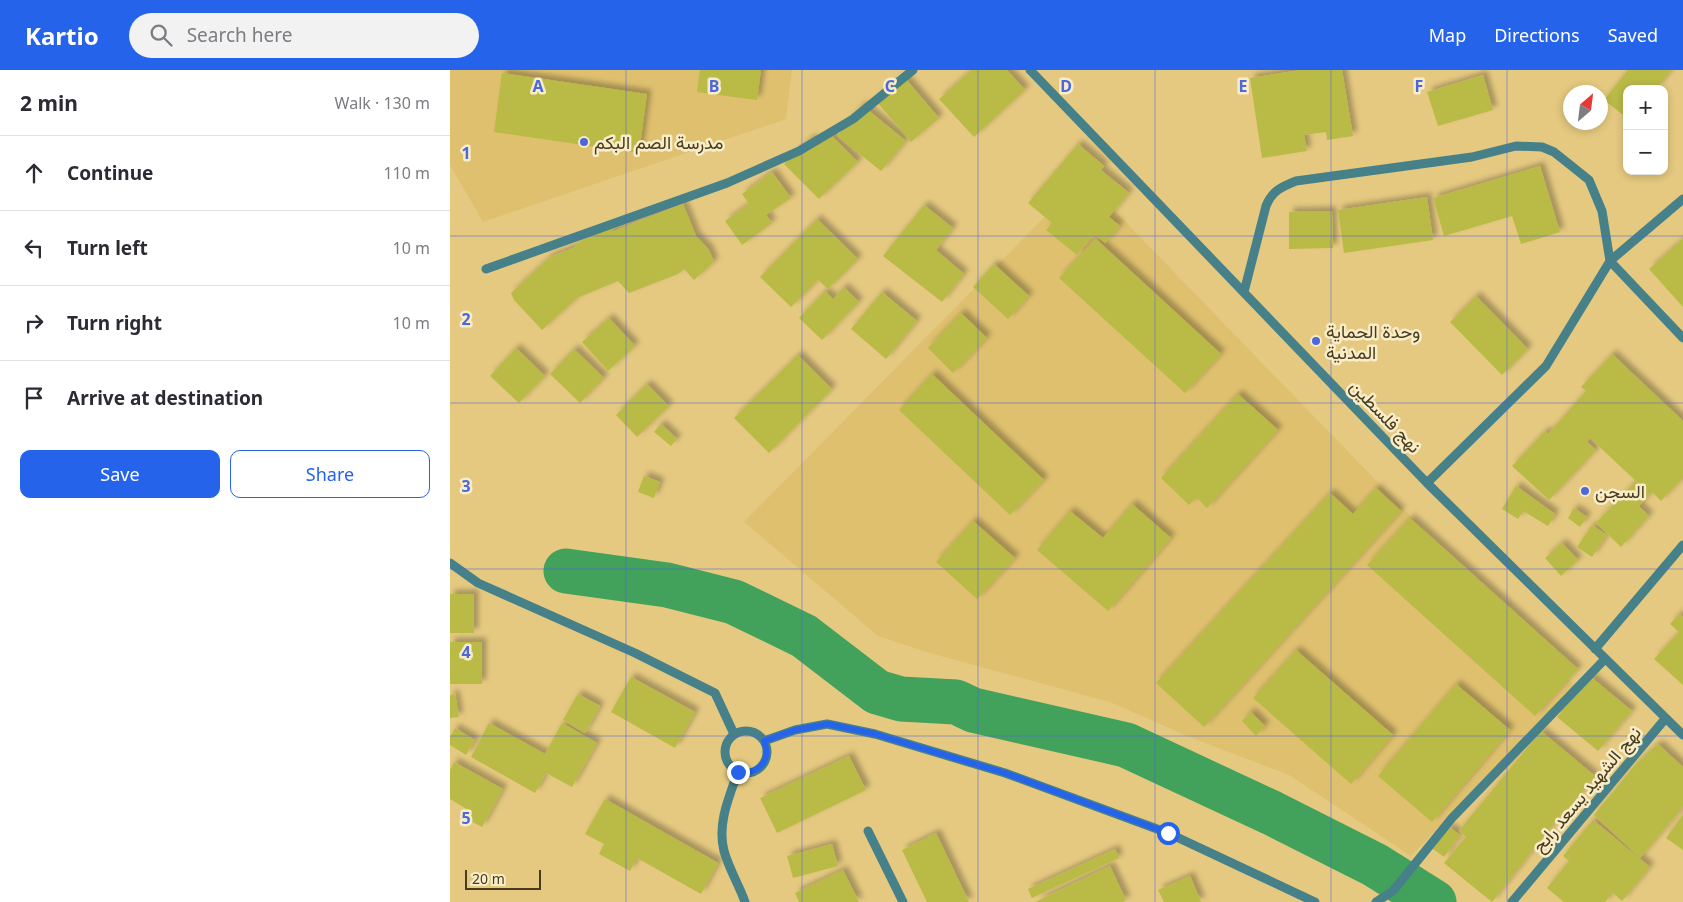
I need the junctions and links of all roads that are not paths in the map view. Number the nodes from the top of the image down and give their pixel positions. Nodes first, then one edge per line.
1 (913, 70) edge
2 (1030, 70) edge
3 (1683, 199) edge
4 (1610, 261) junction
5 (486, 269) dead end
6 (1244, 292) junction
7 (1683, 338) edge
8 (1427, 483) junction
9 (1683, 545) edge
10 (450, 563) edge
11 (1595, 649) junction
12 (1605, 659) junction
13 (1665, 719) junction
14 (734, 734) junction
15 (1683, 735) edge
16 (764, 741) junction
17 (738, 772) junction
18 (868, 830) dead end
19 (746, 902) edge
20 (903, 902) edge
21 (1315, 902) edge
22 (1376, 902) edge
23 (1512, 902) edge

1 - 5 street
2 - 6 street, نهج فلسطين
3 - 4 street
4 - 6 street
4 - 7 street
4 - 8 street
6 - 8 street, نهج فلسطين
8 - 11 street, نهج فلسطين
9 - 11 street
10 - 14 street
11 - 12 street, نهج فلسطين
12 - 13 street, نهج فلسطين
12 - 22 street
13 - 15 street, نهج فلسطين
13 - 23 street, نهج الشهيد يسعد رابح
14 - 16 street
14 - 17 street
16 - 17 street
16 - 21 street
17 - 19 street
18 - 20 street

